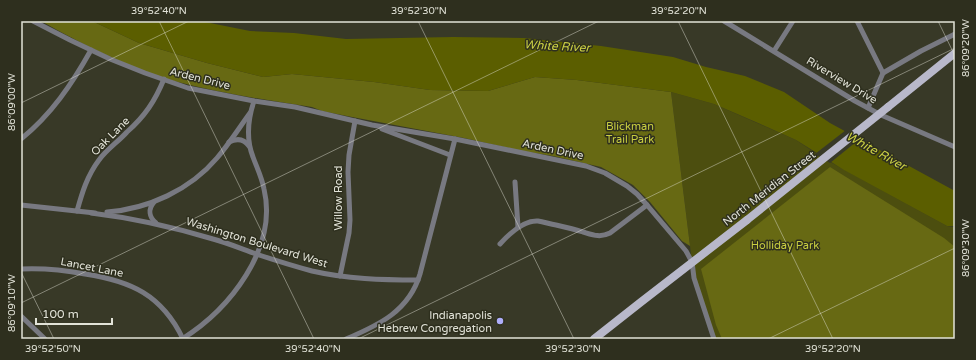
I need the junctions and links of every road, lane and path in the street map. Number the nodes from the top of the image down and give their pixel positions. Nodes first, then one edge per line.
1 (33, 21) edge
2 (724, 21) edge
3 (793, 21) edge
4 (857, 21) edge
5 (955, 34) edge
6 (91, 50) junction
7 (774, 51) junction
8 (955, 53) edge
9 (883, 73) junction
10 (164, 80) junction
11 (254, 101) junction
12 (868, 108) junction
13 (250, 112) junction
14 (355, 121) junction
15 (372, 125) junction
16 (21, 139) edge
17 (455, 139) junction
18 (229, 142) junction
19 (250, 146) junction
20 (955, 147) edge
21 (450, 155) junction
22 (515, 182) dead end
23 (154, 202) junction
24 (21, 205) edge
25 (647, 205) junction
26 (77, 211) junction
27 (91, 213) junction
28 (156, 224) junction
29 (518, 227) junction
30 (500, 244) dead end
31 (257, 254) junction
32 (692, 262) junction
33 (21, 269) edge
34 (340, 276) junction
35 (418, 280) junction
36 (21, 316) edge
37 (45, 339) edge
38 (182, 339) edge
39 (346, 339) edge
40 (594, 339) edge
41 (714, 339) edge

1 - 6 street, Arden Drive
2 - 7 street, Riverview Drive
3 - 7 street
4 - 9 street
5 - 9 street
6 - 10 street, Arden Drive
6 - 16 street
7 - 12 street, Riverview Drive
8 - 32 main road, North Meridian Street, bridge
9 - 12 street
10 - 11 street, Arden Drive
10 - 26 street, Oak Lane
11 - 13 street
11 - 14 street, Arden Drive
12 - 20 street, Riverview Drive
13 - 18 street
13 - 19 street
14 - 15 street, Arden Drive
14 - 34 street, Willow Road
15 - 17 street, Arden Drive
15 - 21 street, Arden Drive
17 - 21 street
17 - 25 street, Arden Drive
18 - 19 street
18 - 23 street
19 - 31 street
21 - 35 street
22 - 29 street
23 - 27 street
23 - 28 street
24 - 26 street
25 - 29 street
25 - 32 street, Arden Drive
26 - 27 street
27 - 28 street, Washington Boulevard West
28 - 31 street, Washington Boulevard West
29 - 30 street
31 - 34 street, Washington Boulevard West
31 - 38 street
32 - 40 main road, North Meridian Street
32 - 41 street
33 - 38 street, Lancet Lane
34 - 35 street, Washington Boulevard West
35 - 39 street
36 - 37 street

